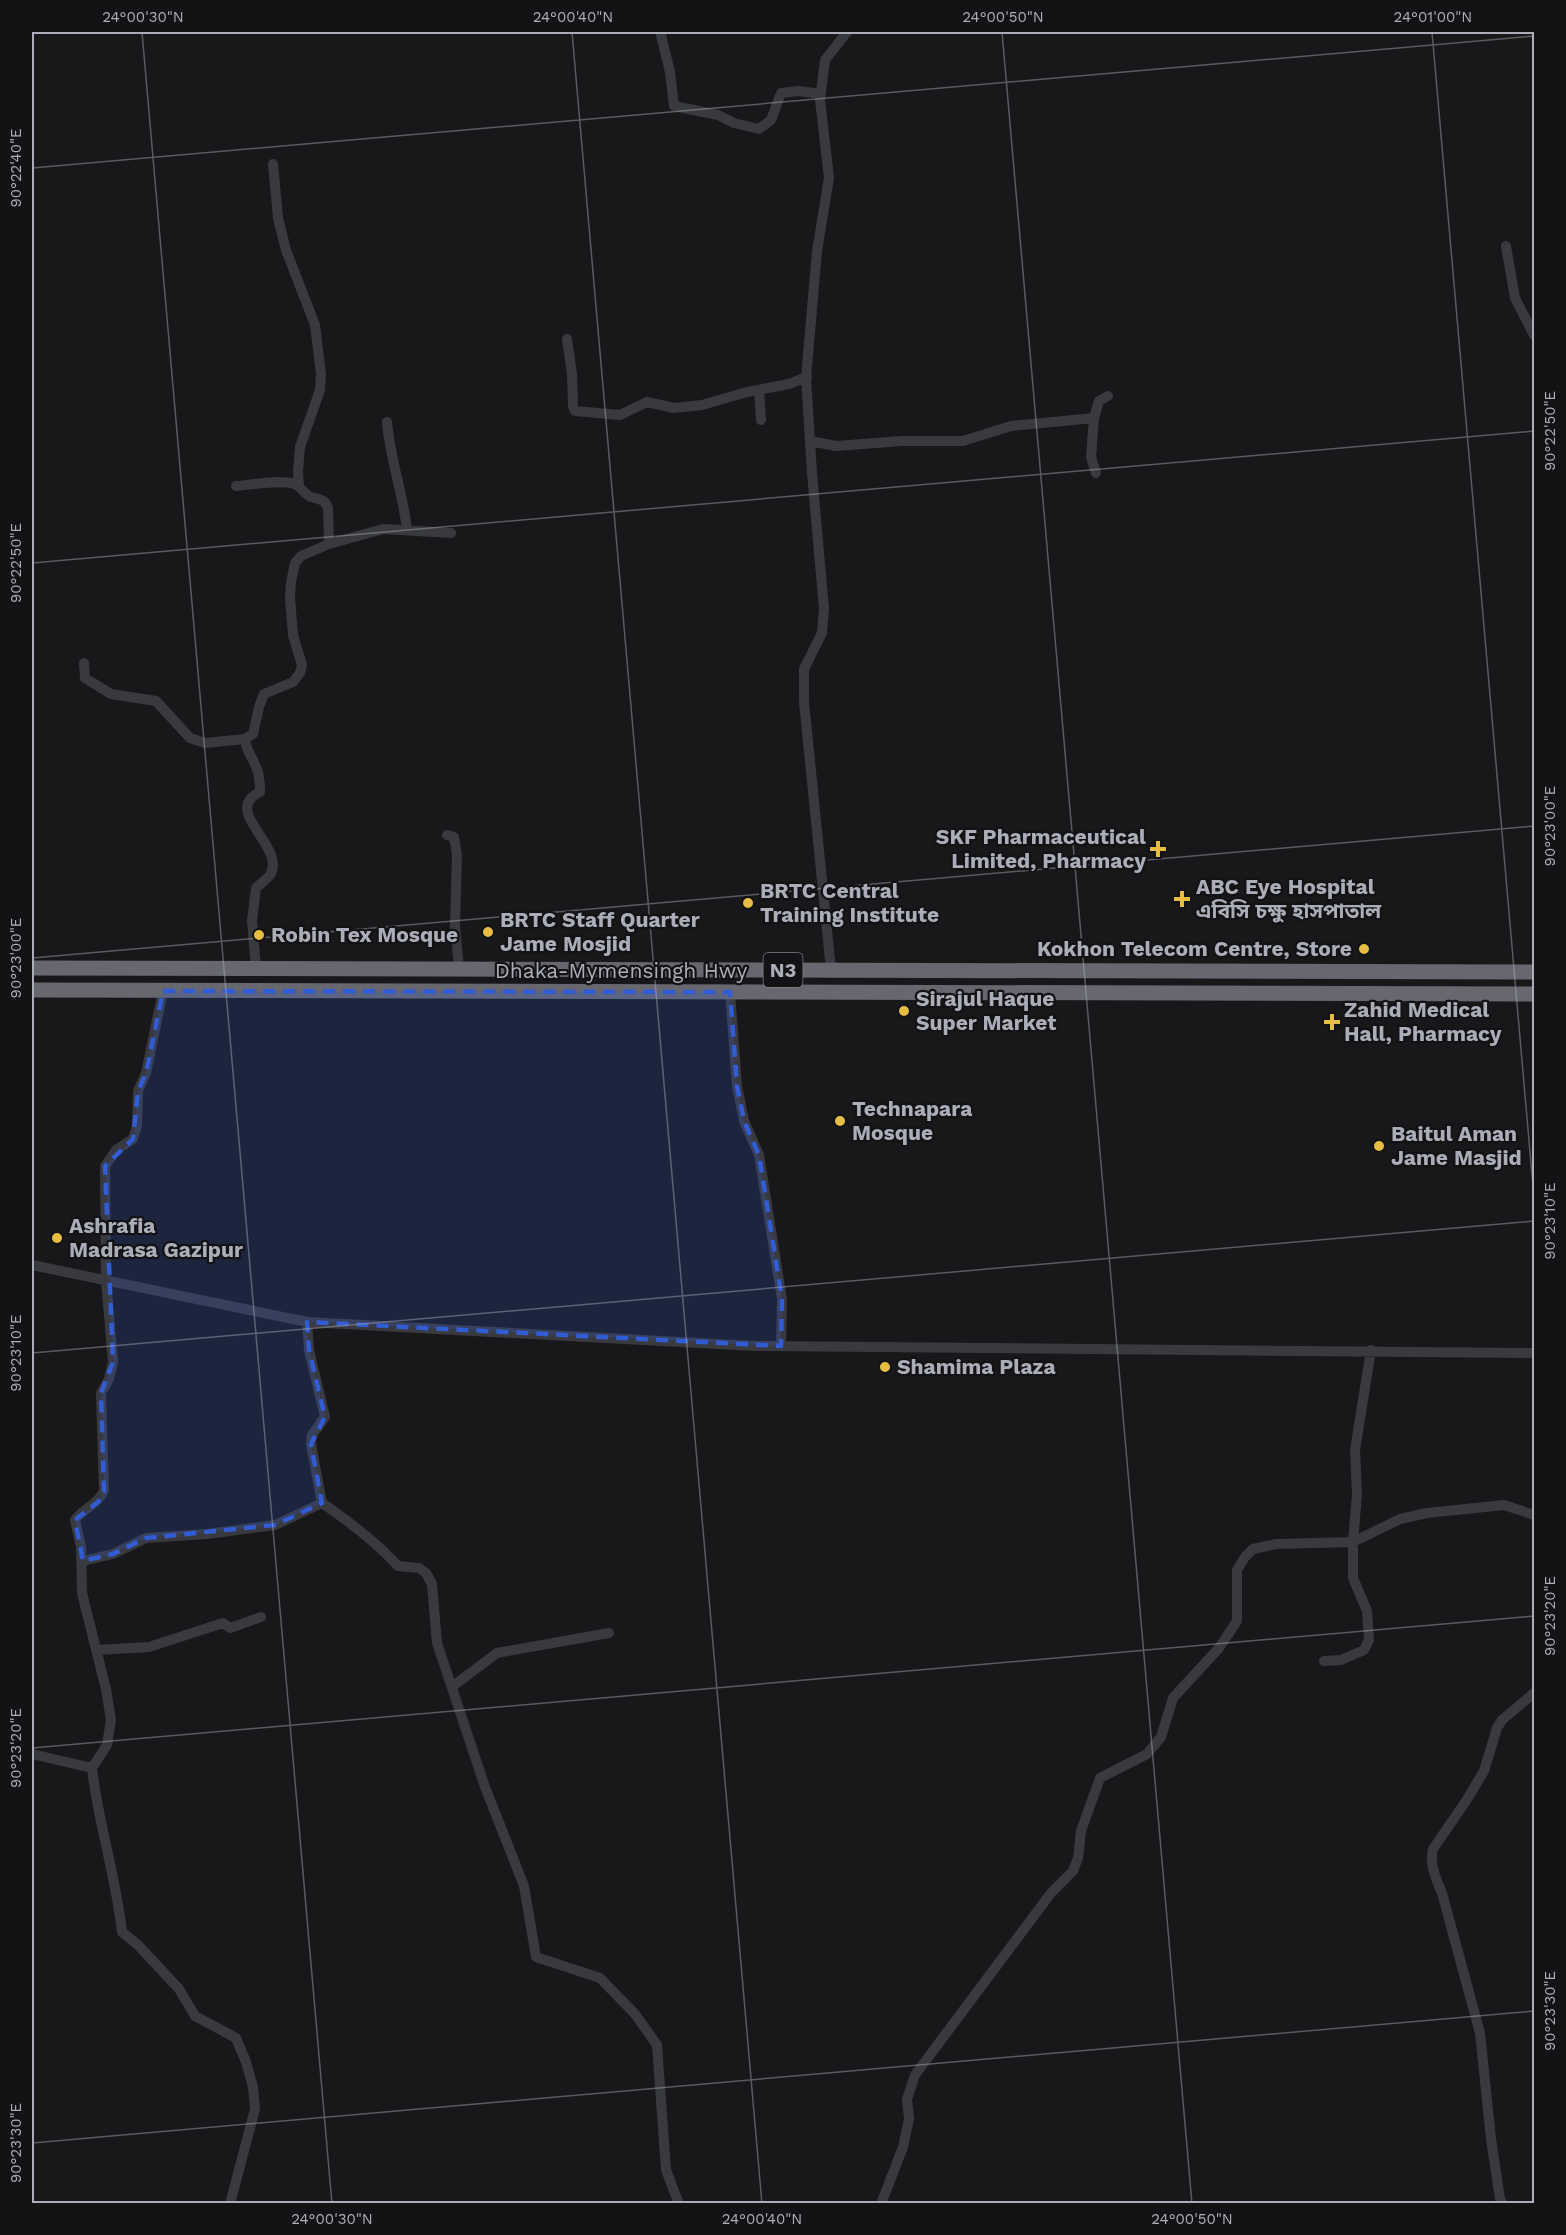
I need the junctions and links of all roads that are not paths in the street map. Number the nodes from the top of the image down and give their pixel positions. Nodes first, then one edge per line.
1 (847, 32) edge
2 (661, 35) dead end
3 (821, 94) junction
4 (273, 164) dead end
5 (1506, 246) dead end
6 (1534, 335) edge
7 (567, 339) dead end
8 (807, 377) junction
9 (759, 390) junction
10 (1108, 396) dead end
11 (1094, 418) junction
12 (761, 420) dead end
13 (387, 422) dead end
14 (810, 441) junction
15 (1096, 473) dead end
16 (236, 486) dead end
17 (300, 487) junction
18 (407, 530) junction
19 (451, 533) dead end
20 (329, 544) junction
21 (84, 663) dead end
22 (245, 739) junction
23 (447, 835) dead end
24 (32, 968) edge
25 (256, 968) junction
26 (459, 968) junction
27 (831, 970) junction
28 (1534, 972) edge
29 (32, 990) edge
30 (163, 991) junction
31 (730, 992) junction
32 (1534, 994) edge
33 (32, 1265) edge
34 (106, 1281) junction
35 (307, 1322) junction
36 (781, 1346) junction
37 (1371, 1350) junction
38 (1534, 1353) edge
39 (322, 1503) junction
40 (1534, 1515) edge
41 (1353, 1542) junction
42 (82, 1561) junction
43 (261, 1617) dead end
44 (609, 1633) dead end
45 (96, 1650) junction
46 (1323, 1661) dead end
47 (453, 1686) junction
48 (1534, 1693) edge
49 (32, 1754) edge
50 (92, 1768) junction
51 (230, 2204) edge
52 (679, 2204) edge
53 (881, 2204) edge
54 (1503, 2204) edge

1 - 3 street
2 - 3 street
3 - 8 street
4 - 17 street
5 - 6 street
7 - 9 street
8 - 9 street
8 - 14 street
9 - 12 street
10 - 11 street
11 - 14 street
11 - 15 street
13 - 18 street
14 - 27 street
16 - 17 street
17 - 20 street
18 - 19 street
18 - 20 street
20 - 22 street
21 - 22 street
22 - 25 street
23 - 26 street
24 - 25 highway, Dhaka-Mymensingh Hwy / N3
25 - 26 highway, Dhaka-Mymensingh Hwy / N3
26 - 27 highway, Dhaka-Mymensingh Hwy / N3
27 - 28 highway, Dhaka-Mymensingh Hwy / N3
29 - 30 highway, Dhaka-Mymensingh Hwy / N3
30 - 31 highway, Dhaka-Mymensingh Hwy / N3
30 - 34 street
31 - 32 highway, Dhaka-Mymensingh Hwy / N3
31 - 36 street
33 - 34 street
34 - 35 street
34 - 42 street
35 - 36 street
35 - 39 street
36 - 37 street
37 - 38 street
37 - 41 street
39 - 42 street
39 - 47 street
40 - 41 street
41 - 46 street
41 - 53 street
42 - 45 street
43 - 45 street
44 - 47 street
45 - 50 street
47 - 52 street
48 - 54 street
49 - 50 street
50 - 51 street

